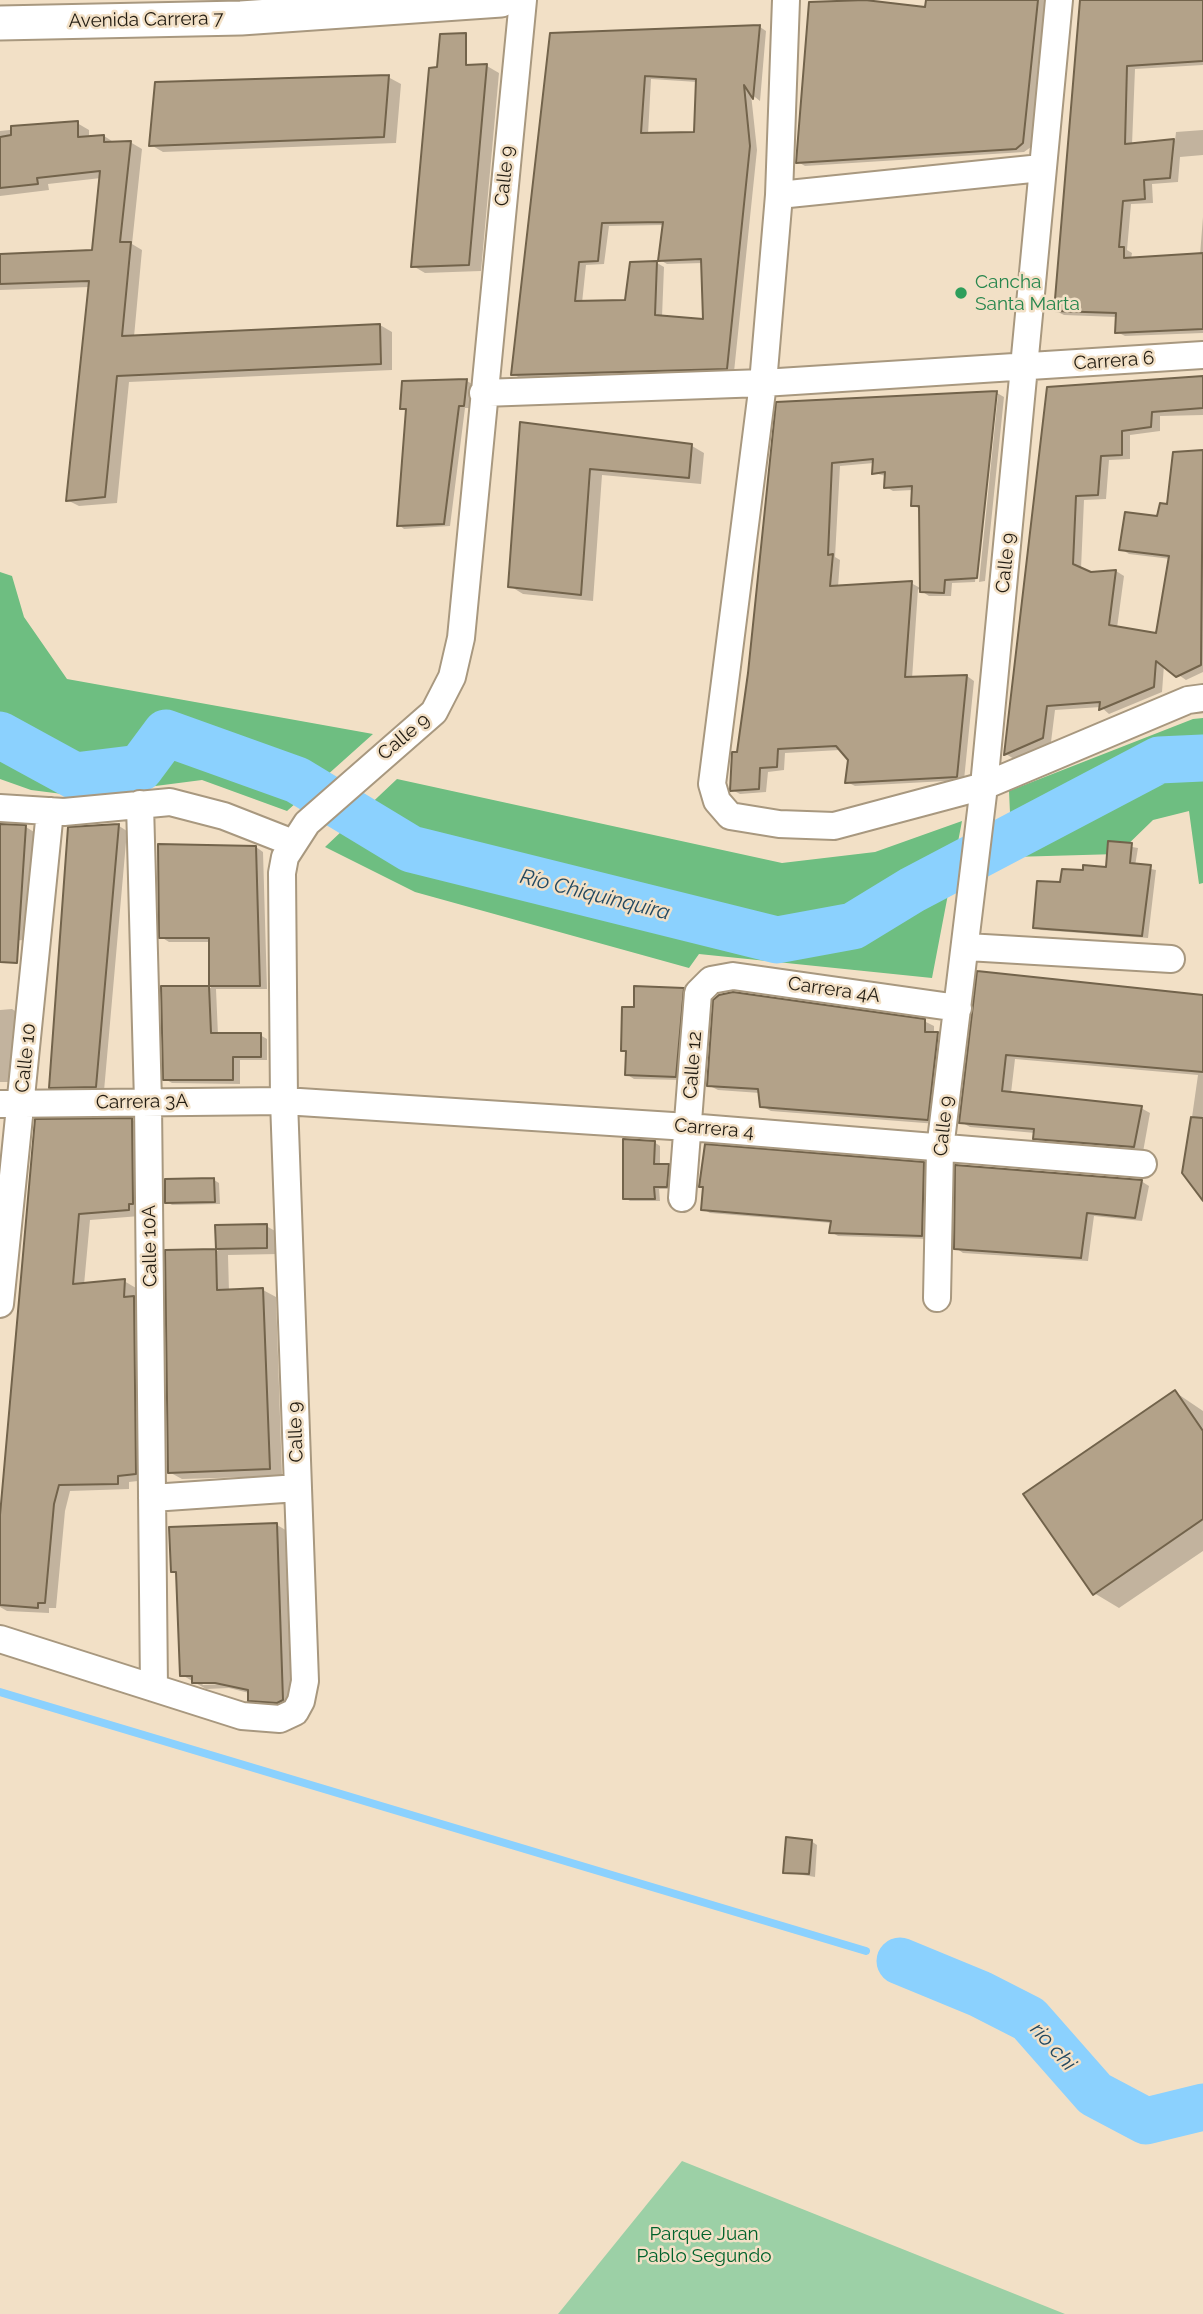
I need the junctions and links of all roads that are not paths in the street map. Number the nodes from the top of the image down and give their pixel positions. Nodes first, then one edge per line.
1 (501, 0) edge
2 (523, 0) edge
3 (786, 0) edge
4 (1059, 0) edge
5 (0, 23) edge
6 (1041, 168) junction
7 (779, 195) junction
8 (1203, 355) edge
9 (1025, 367) junction
10 (763, 383) junction
11 (483, 393) junction
12 (1203, 698) edge
13 (984, 786) junction
14 (140, 804) junction
15 (0, 808) edge
16 (50, 811) junction
17 (300, 833) junction
18 (967, 947) junction
19 (1171, 959) dead end
20 (710, 980) joint
21 (958, 1008) junction
22 (285, 1101) junction
23 (148, 1102) junction
24 (11, 1104) edge
25 (688, 1127) junction
26 (940, 1149) junction
27 (1143, 1164) dead end
28 (682, 1198) dead end
29 (937, 1298) dead end
30 (0, 1304) edge
31 (298, 1488) junction
32 (152, 1498) junction
33 (0, 1639) edge
34 (154, 1688) junction

1 - 5 main road, Avenida Carrera 7
2 - 11 street, Calle 9
3 - 7 street
4 - 6 street, Calle 9
6 - 7 street
6 - 9 street, Calle 9
7 - 10 street
8 - 9 street, Carrera 6
9 - 10 street
9 - 13 street, Calle 9
10 - 11 street
10 - 13 street
11 - 17 street, Calle 9
12 - 13 street
13 - 18 street, Calle 9
14 - 16 street
14 - 17 street
14 - 23 street, Calle 10A
15 - 16 street
16 - 24 street, Calle 10
17 - 22 street, Calle 9
18 - 19 street
18 - 21 street, Calle 9
20 - 21 street, Carrera 4A
20 - 25 street, Calle 12
21 - 26 street, Calle 9
22 - 23 street, Carrera 3A
22 - 25 street, Carrera 4
22 - 31 street, Calle 9
23 - 24 street, Carrera 3A
23 - 32 street, Calle 10A
24 - 30 street, Calle 10
25 - 26 street, Carrera 4
25 - 28 street, Calle 12
26 - 27 street, Carrera 4
26 - 29 street, Calle 9
31 - 32 street
31 - 34 street, Calle 9
32 - 34 street, Calle 10A
33 - 34 street, Calle 9

